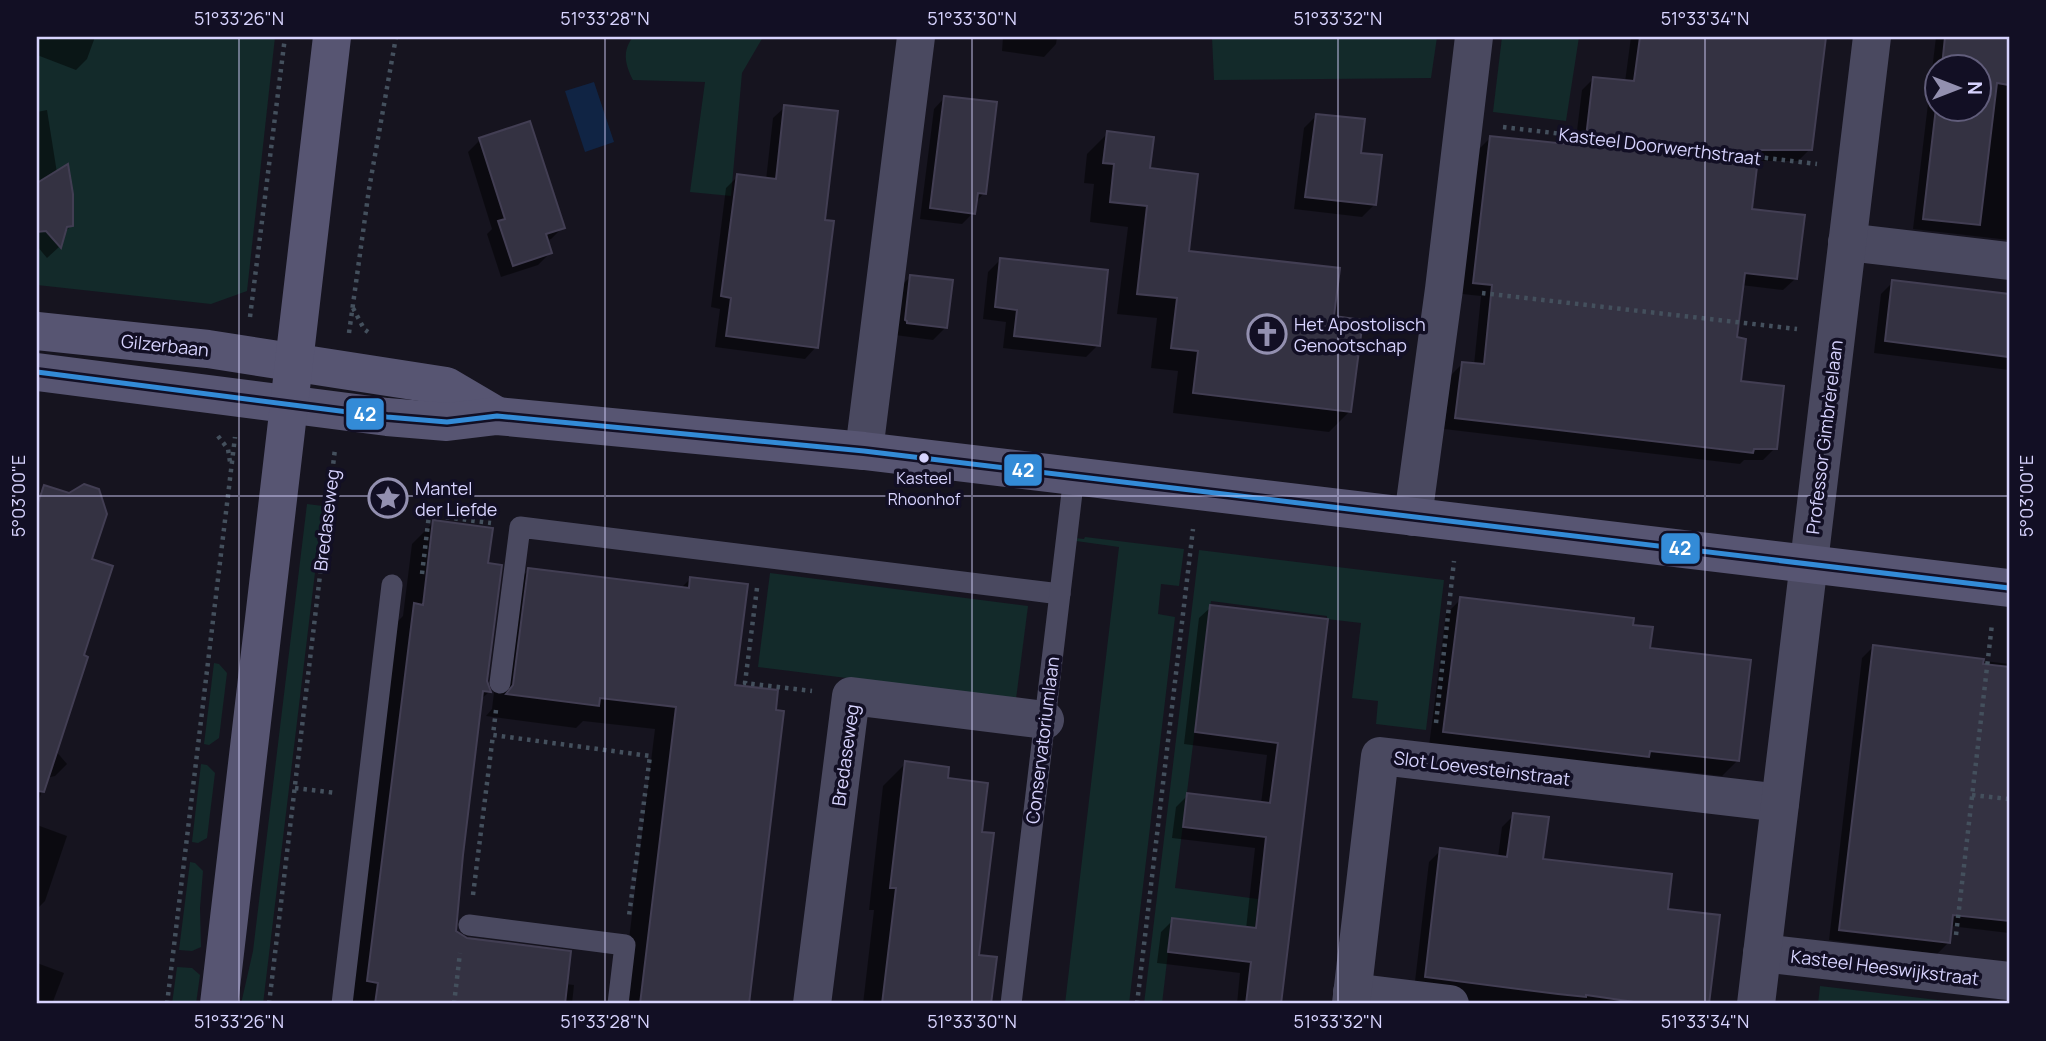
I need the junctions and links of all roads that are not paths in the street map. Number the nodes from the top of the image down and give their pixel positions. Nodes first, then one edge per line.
1 (332, 37) edge
2 (916, 37) edge
3 (1474, 37) edge
4 (1872, 37) edge
5 (1847, 242) junction
6 (2009, 261) edge
7 (37, 331) edge
8 (293, 362) junction
9 (37, 372) edge
10 (288, 404) junction
11 (497, 416) junction
12 (864, 451) junction
13 (1074, 476) junction
14 (1413, 517) junction
15 (1809, 563) junction
16 (392, 584) road end
17 (2003, 587) edge
18 (1060, 594) junction
19 (500, 683) road end
20 (1045, 720) junction
21 (1780, 803) junction
22 (469, 925) road end
23 (1762, 953) junction
24 (2009, 981) edge
25 (1351, 998) edge
26 (219, 1004) edge
27 (342, 1004) edge
28 (618, 1004) edge
29 (812, 1004) edge
30 (1011, 1004) edge
31 (1450, 1004) edge
32 (1756, 1004) edge

1 - 8 street
2 - 12 street
3 - 14 street
4 - 5 street, Professor Gimbrèrelaan
5 - 6 street
5 - 15 street, Professor Gimbrèrelaan
7 - 8 street, Gilzerbaan
8 - 10 street
8 - 11 street
9 - 10 street
10 - 11 street
10 - 26 street
11 - 12 street
12 - 13 street
13 - 14 street
13 - 18 lane, Conservatoriumlaan
14 - 15 street
15 - 17 street
15 - 21 street, Professor Gimbrèrelaan
16 - 27 lane
18 - 19 lane
18 - 20 lane, Conservatoriumlaan
20 - 29 street, Bredaseweg
20 - 30 lane, Conservatoriumlaan
21 - 23 street, Professor Gimbrèrelaan
21 - 25 street, Slot Loevesteinstraat
22 - 28 lane
23 - 24 street, Kasteel Heeswijkstraat
23 - 32 street, Professor Gimbrèrelaan
25 - 31 street, Slot Loevesteinstraat

